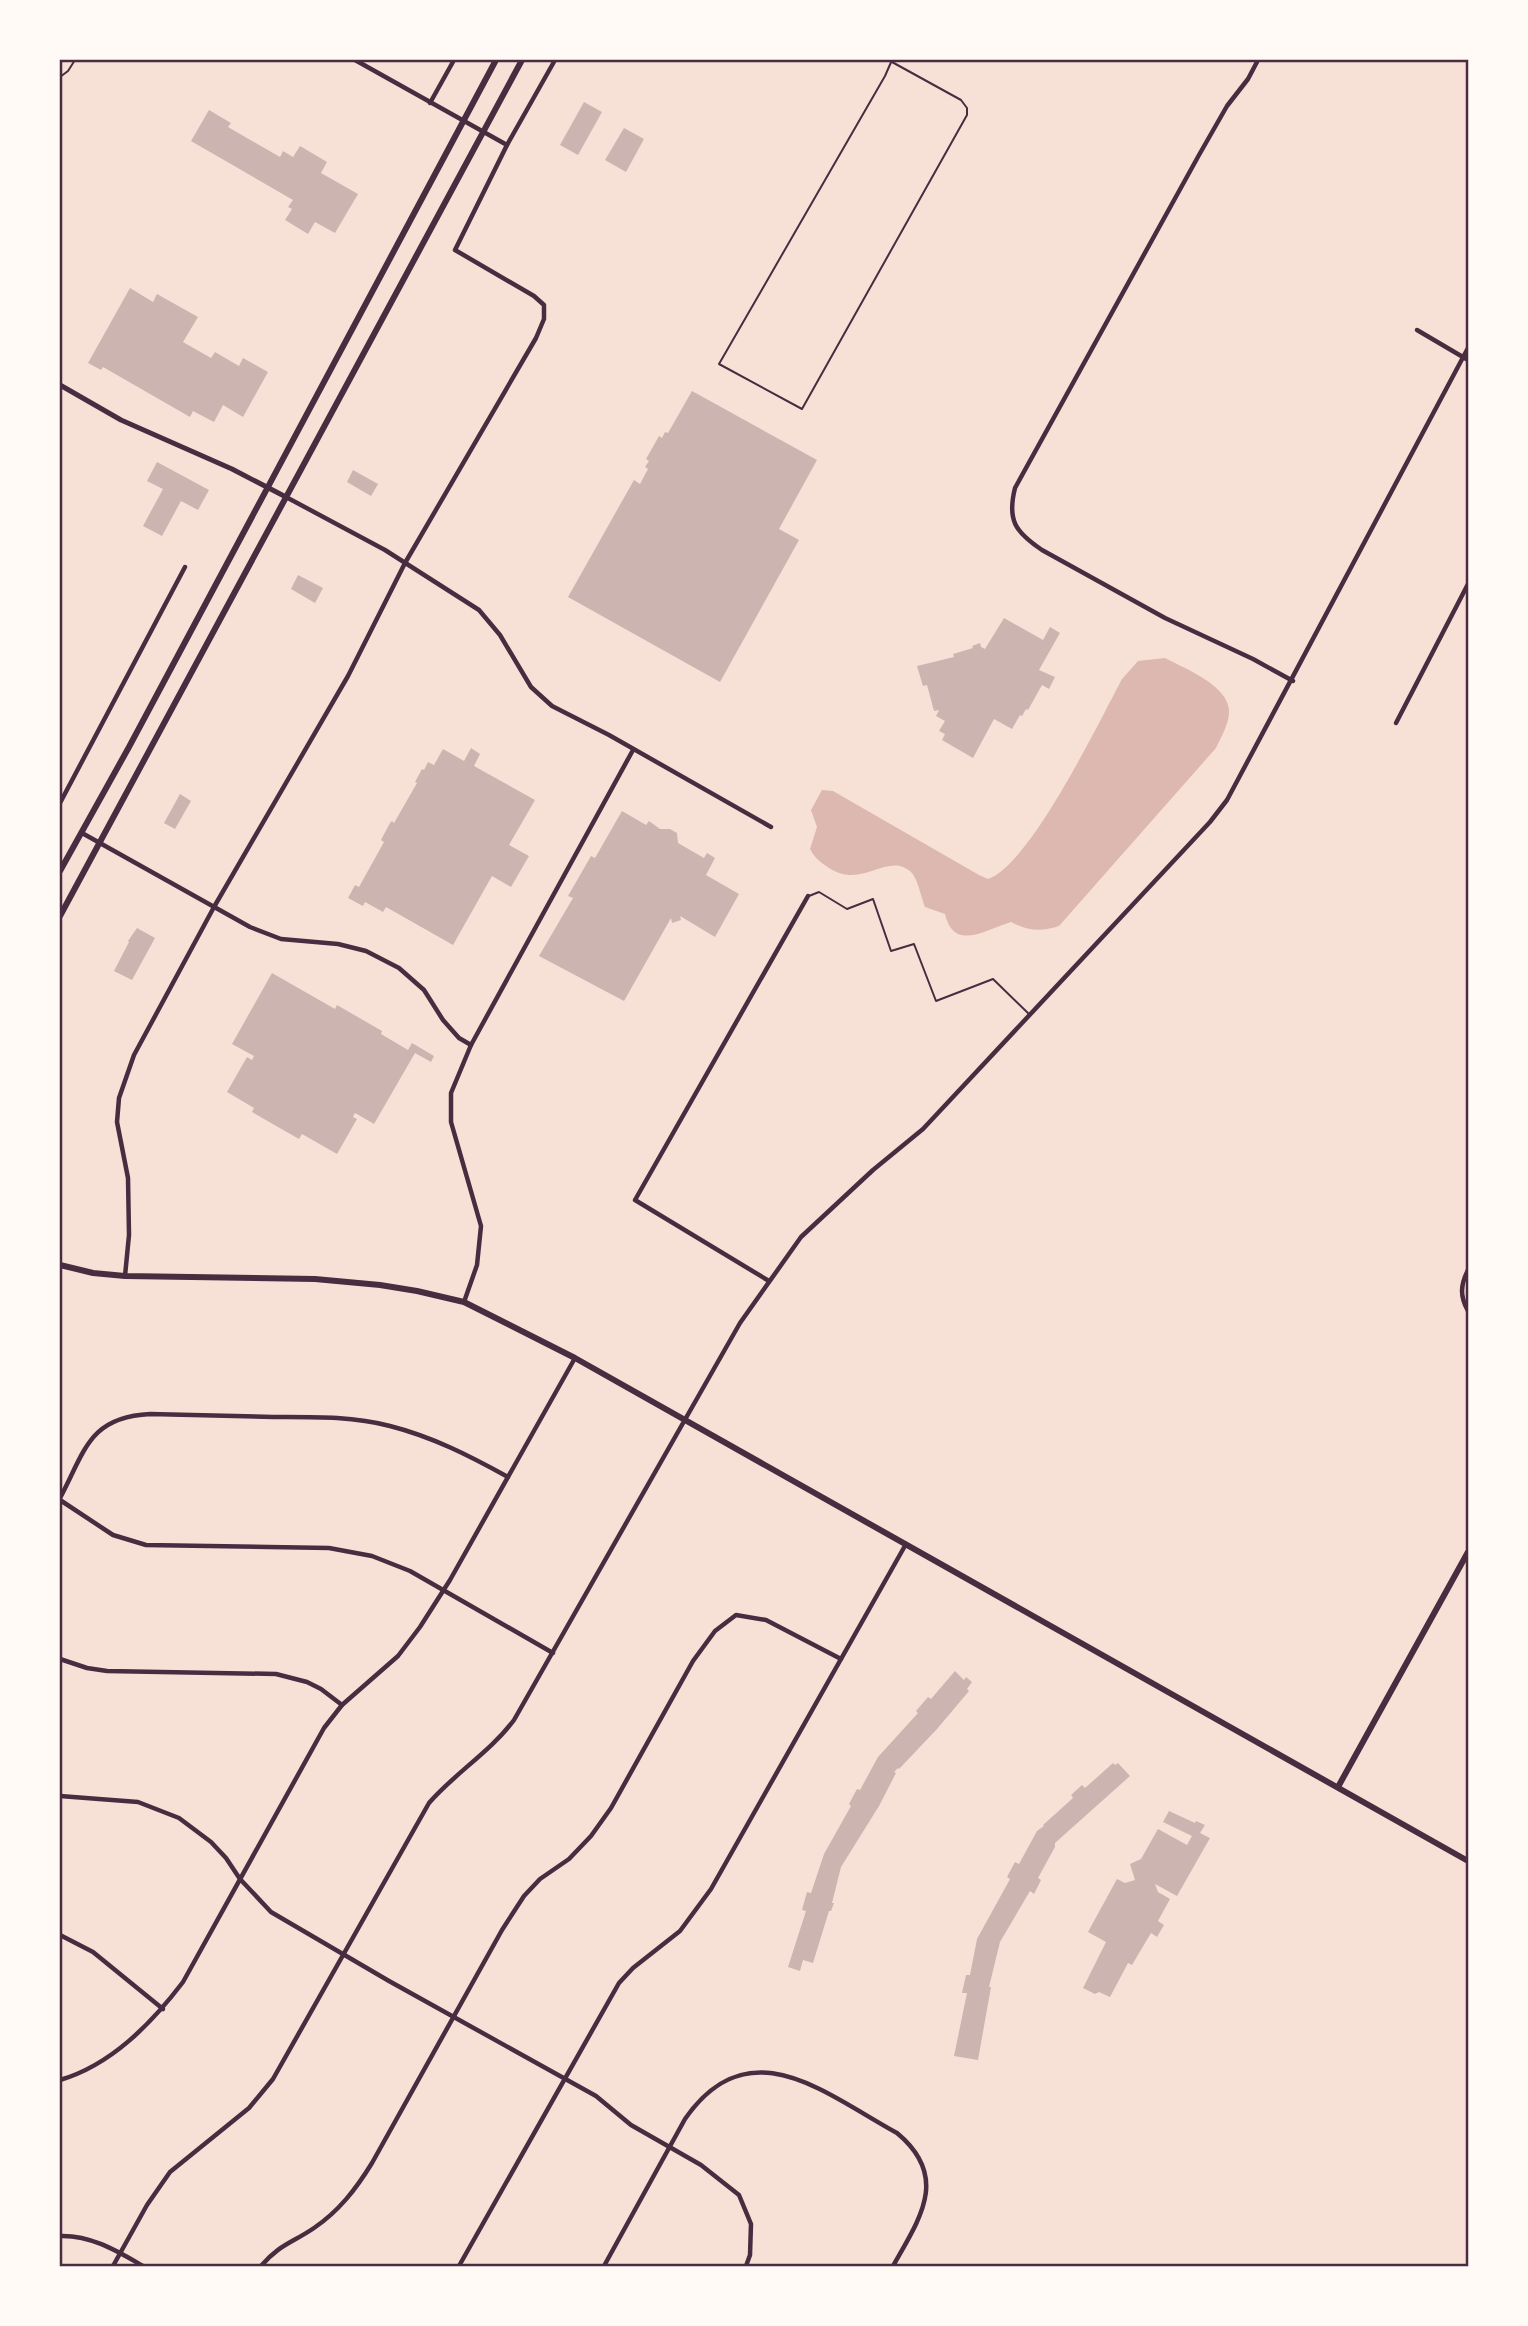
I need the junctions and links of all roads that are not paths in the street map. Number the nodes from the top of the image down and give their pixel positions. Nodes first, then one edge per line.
1 (75, 60) edge
2 (355, 60) edge
3 (454, 60) edge
4 (496, 60) edge
5 (522, 60) edge
6 (555, 60) edge
7 (1258, 60) edge
8 (892, 61) edge
9 (60, 77) edge
10 (430, 103) junction
11 (464, 121) junction
12 (484, 132) junction
13 (507, 145) junction
14 (1416, 330) dead end
15 (1468, 348) edge
16 (1466, 359) edge
17 (60, 384) edge
18 (268, 487) junction
19 (286, 497) junction
20 (405, 563) junction
21 (185, 566) dead end
22 (1468, 584) edge
23 (1293, 681) junction
24 (1396, 723) dead end
25 (633, 750) junction
26 (60, 803) edge
27 (771, 827) dead end
28 (81, 832) junction
29 (99, 843) junction
30 (60, 871) edge
31 (808, 896) joint
32 (214, 907) junction
33 (60, 916) edge
34 (1031, 1015) junction
35 (471, 1045) junction
36 (60, 1265) edge
37 (1468, 1270) edge
38 (125, 1276) junction
39 (769, 1281) junction
40 (464, 1302) junction
41 (1468, 1311) edge
42 (575, 1358) junction
43 (685, 1420) junction
44 (508, 1477) junction
45 (60, 1499) edge
46 (906, 1544) junction
47 (1468, 1552) edge
48 (444, 1590) junction
49 (553, 1653) junction
50 (60, 1659) edge
51 (841, 1659) junction
52 (342, 1705) junction
53 (1338, 1787) junction
54 (60, 1796) edge
55 (1468, 1861) edge
56 (240, 1879) junction
57 (60, 1935) edge
58 (342, 1954) junction
59 (163, 2009) junction
60 (453, 2017) junction
61 (564, 2078) junction
62 (60, 2080) edge
63 (670, 2147) junction
64 (60, 2236) edge
65 (120, 2253) junction
66 (113, 2266) edge
67 (143, 2266) edge
68 (261, 2266) edge
69 (459, 2266) edge
70 (604, 2266) edge
71 (746, 2266) edge
72 (893, 2266) edge

1 - 9 lane
2 - 10 street
3 - 10 street
4 - 11 main road
5 - 12 main road
6 - 13 street
7 - 23 street
8 - 8 lane
10 - 11 street
11 - 12 street
11 - 18 main road
12 - 13 street
12 - 19 main road
13 - 20 street
14 - 16 street
15 - 16 street
16 - 23 street
17 - 18 street
18 - 19 street
18 - 28 main road
19 - 20 street
19 - 29 main road
20 - 25 street
20 - 32 street
21 - 26 street
22 - 24 street
23 - 34 street
25 - 27 street
25 - 35 street
28 - 29 street
28 - 30 main road
29 - 32 street
29 - 33 main road
31 - 34 lane
31 - 39 street
32 - 35 street
32 - 38 street
34 - 39 street
35 - 40 street
36 - 38 main road
37 - 41 street
38 - 40 main road
39 - 43 street
40 - 42 main road
42 - 43 main road
42 - 44 street
43 - 46 main road
43 - 49 street
44 - 45 street
44 - 48 street
45 - 48 street
46 - 51 street
46 - 53 main road
47 - 53 main road
48 - 49 street
48 - 52 street
49 - 58 street
50 - 52 street
51 - 60 street
51 - 61 street
52 - 56 street
53 - 55 main road
54 - 56 street
56 - 58 street
56 - 59 street
57 - 59 street
58 - 60 street
58 - 65 street
59 - 62 street
60 - 61 street
60 - 68 street
61 - 63 street
61 - 69 street
63 - 70 street
63 - 71 street
63 - 72 street
64 - 65 street
65 - 66 street
65 - 67 street

